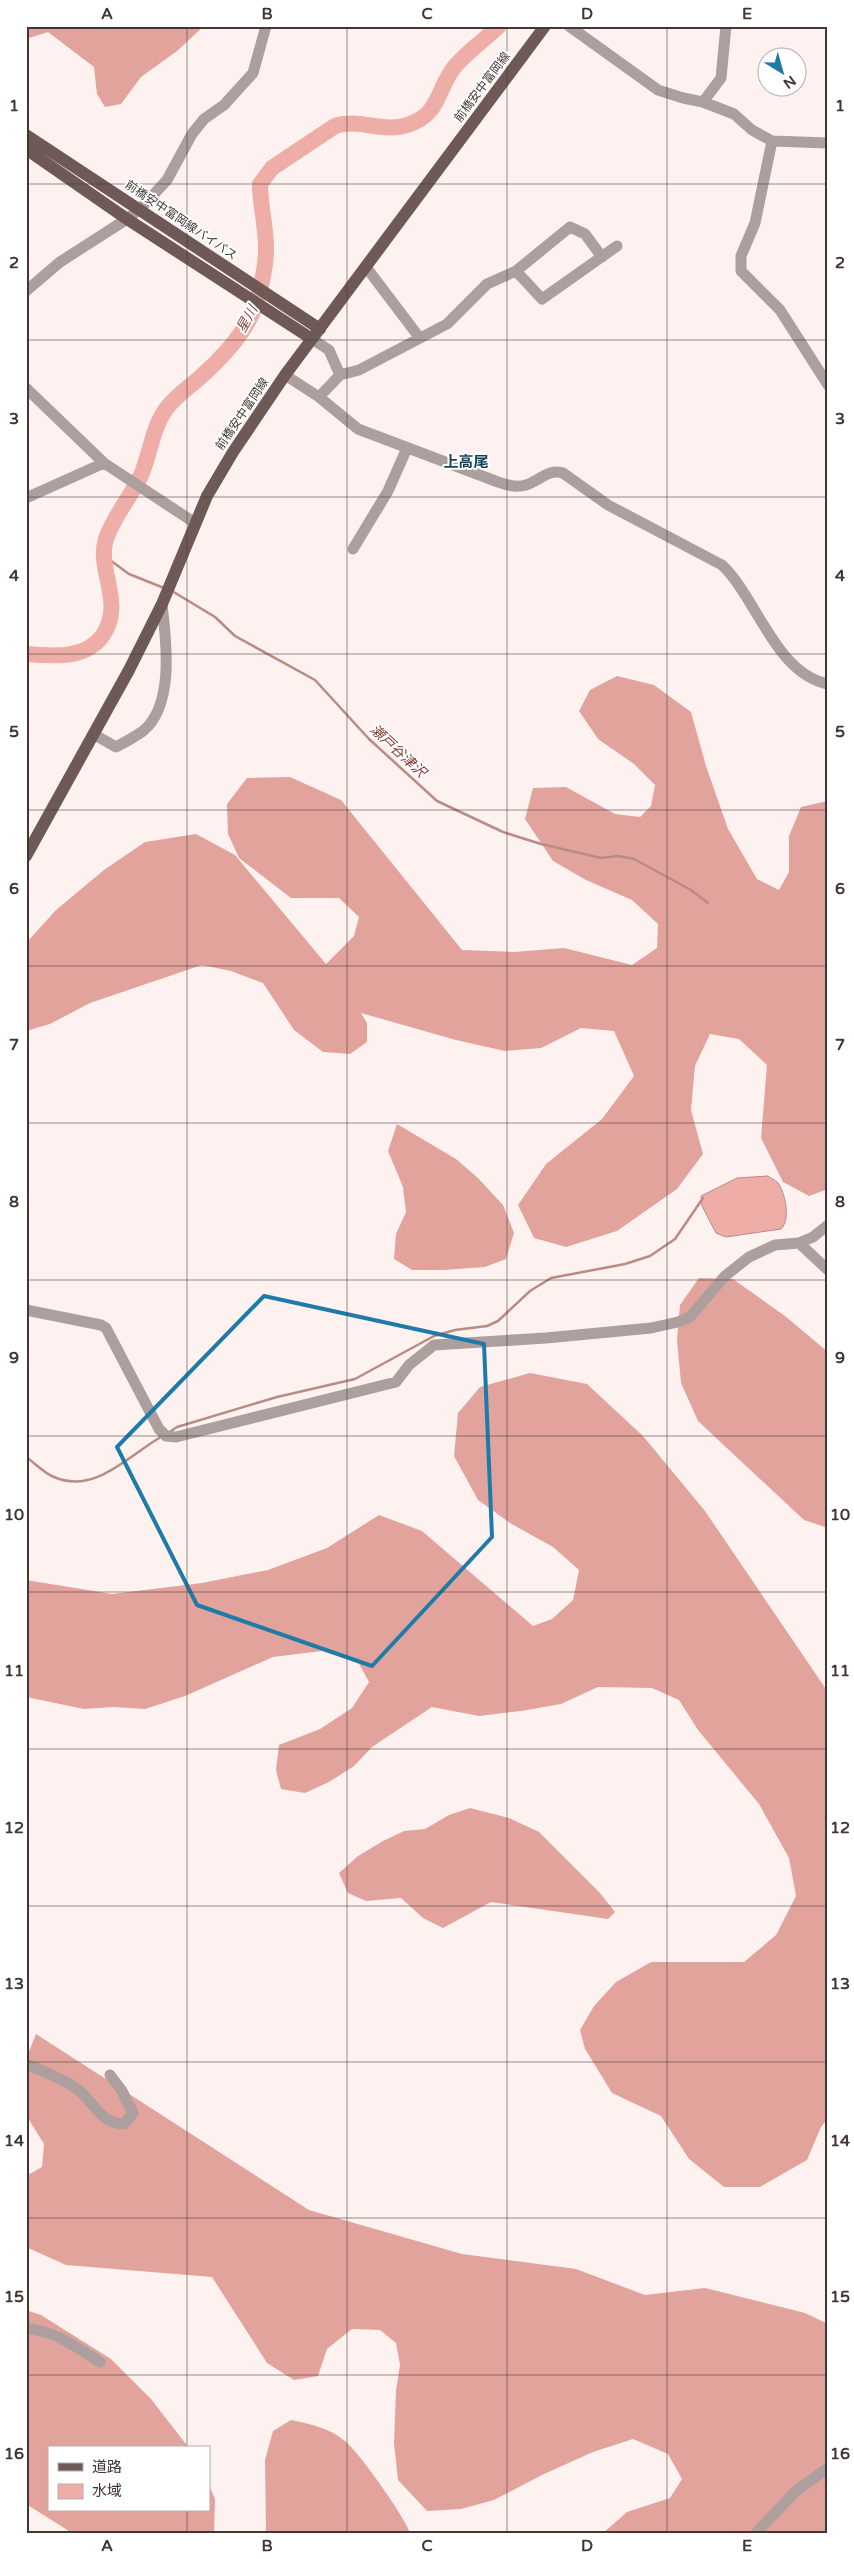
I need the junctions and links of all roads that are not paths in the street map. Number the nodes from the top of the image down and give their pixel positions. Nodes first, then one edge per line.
1 (266, 26) edge
2 (545, 26) edge
3 (570, 26) edge
4 (726, 26) edge
5 (704, 102) junction
6 (26, 135) edge
7 (772, 141) junction
8 (828, 143) edge
9 (26, 149) edge
10 (140, 209) junction
11 (128, 219) junction
12 (617, 246) dead end
13 (602, 257) junction
14 (366, 266) junction
15 (516, 271) junction
16 (26, 291) edge
17 (320, 329) junction
18 (419, 337) junction
19 (312, 339) junction
20 (285, 375) junction
21 (340, 375) junction
22 (828, 385) edge
23 (26, 388) edge
24 (319, 398) junction
25 (407, 448) junction
26 (104, 463) junction
27 (26, 498) edge
28 (195, 523) junction
29 (353, 549) dead end
30 (162, 604) junction
31 (828, 684) edge
32 (95, 735) junction
33 (26, 856) edge
34 (828, 1225) edge
35 (799, 1244) junction
36 (828, 1270) edge
37 (26, 1310) edge
38 (26, 2064) edge
39 (110, 2075) dead end
40 (26, 2329) edge
41 (100, 2362) dead end
42 (828, 2468) edge
43 (756, 2533) edge

1 - 10 street
2 - 14 main road, 前橋安中富岡線
3 - 5 street
4 - 5 street
5 - 7 street
6 - 10 main road, 前橋安中富岡線バイパス
7 - 8 street
7 - 22 street
9 - 11 main road
10 - 11 street
10 - 17 main road, 前橋安中富岡線バイパス
11 - 16 street
11 - 19 main road
12 - 13 street
13 - 15 street
13 - 15 street
14 - 17 main road, 前橋安中富岡線
14 - 18 street
15 - 18 street
17 - 19 main road, 前橋安中富岡線
18 - 21 street
19 - 20 main road, 前橋安中富岡線
19 - 21 street
20 - 24 street
20 - 28 main road, 前橋安中富岡線
21 - 24 street
23 - 26 street
24 - 25 street
25 - 29 street
25 - 31 street
26 - 27 street
26 - 28 street
28 - 30 main road, 前橋安中富岡線
30 - 32 main road, 前橋安中富岡線
30 - 32 street
32 - 33 main road, 前橋安中富岡線
34 - 35 street
35 - 36 street
35 - 37 street
38 - 39 street
40 - 41 street
42 - 43 street

